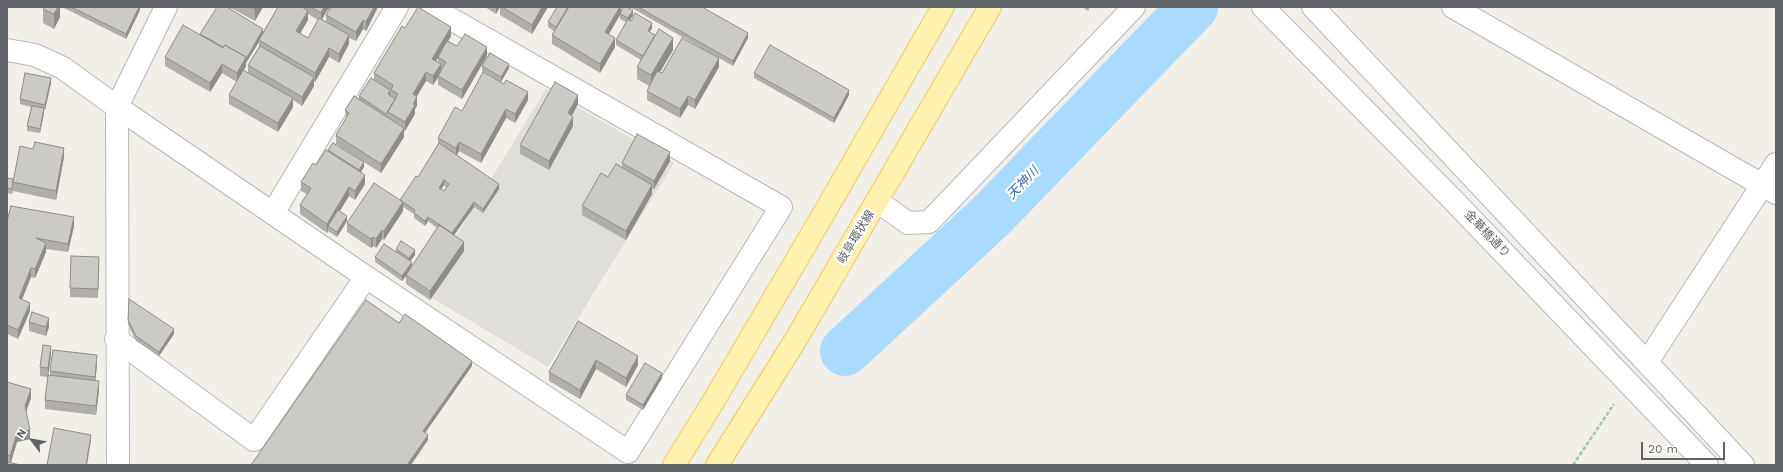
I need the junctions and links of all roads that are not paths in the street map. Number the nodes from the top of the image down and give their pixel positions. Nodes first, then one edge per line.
1 (166, 7) edge
2 (397, 7) edge
3 (430, 7) edge
4 (943, 7) edge
5 (990, 7) edge
6 (1134, 7) edge
7 (1263, 7) edge
8 (1313, 7) edge
9 (1453, 7) edge
10 (7, 50) edge
11 (117, 107) junction
12 (1776, 164) edge
13 (1769, 189) edge
14 (877, 201) junction
15 (273, 213) junction
16 (366, 277) junction
17 (116, 339) junction
18 (1647, 362) junction
19 (118, 465) edge
20 (674, 465) edge
21 (717, 465) edge
22 (1707, 465) edge
23 (1743, 465) edge

1 - 11 street
2 - 15 street
3 - 16 street
4 - 20 main road
5 - 14 main road, 岐阜環状線
6 - 14 street
7 - 22 street, 金華橋通り
8 - 18 street
9 - 13 street
10 - 11 street
11 - 15 street
11 - 17 street
12 - 13 street
13 - 18 street
14 - 21 main road, 岐阜環状線
15 - 16 street
16 - 17 street
17 - 19 street
18 - 23 street

